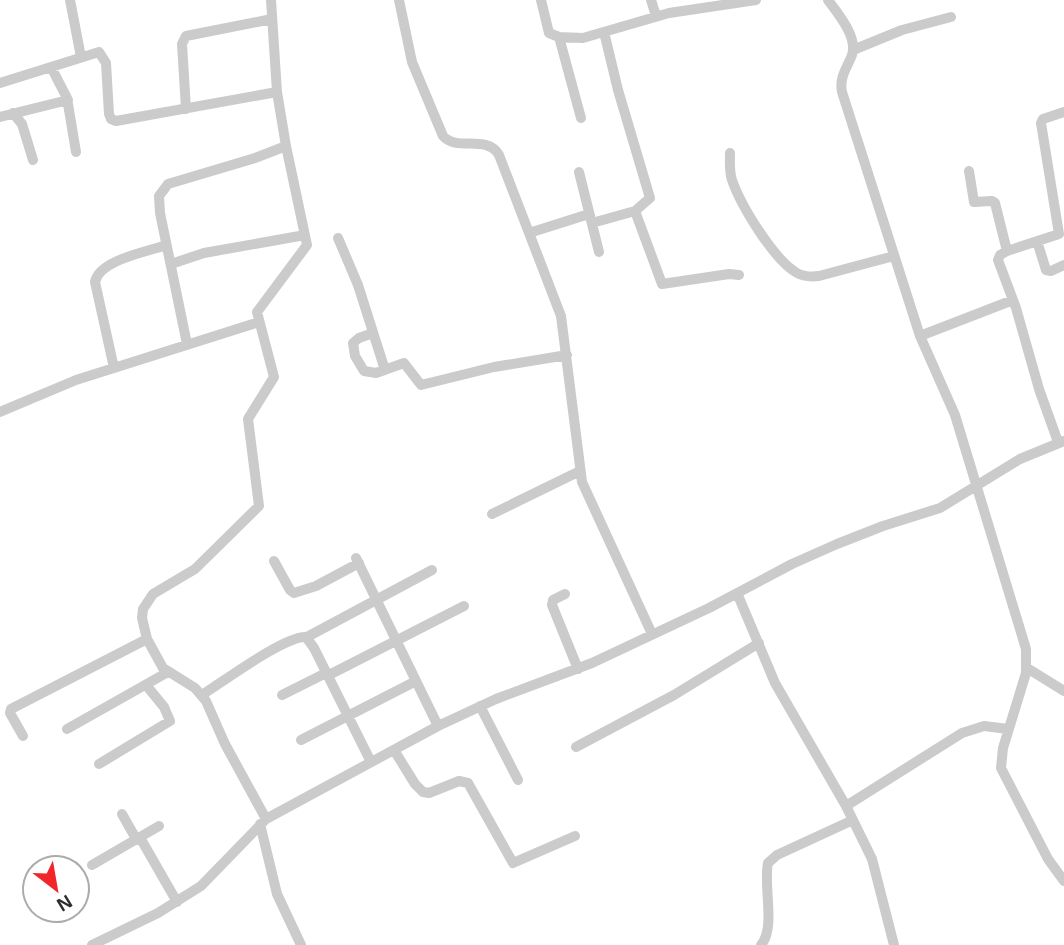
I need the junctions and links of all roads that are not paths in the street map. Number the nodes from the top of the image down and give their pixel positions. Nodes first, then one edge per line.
1 (70, 0) edge
2 (271, 0) edge
3 (399, 0) edge
4 (541, 0) edge
5 (651, 0) edge
6 (756, 0) edge
7 (828, 0) edge
8 (656, 16) junction
9 (951, 17) dead end
10 (272, 19) junction
11 (604, 32) junction
12 (559, 37) junction
13 (853, 50) junction
14 (81, 57) junction
15 (51, 67) junction
16 (0, 83) edge
17 (277, 92) junction
18 (68, 100) junction
19 (186, 109) junction
20 (1064, 112) edge
21 (13, 113) junction
22 (0, 117) edge
23 (581, 118) dead end
24 (286, 146) junction
25 (76, 152) dead end
26 (730, 153) dead end
27 (33, 160) dead end
28 (969, 170) dead end
29 (579, 172) dead end
30 (635, 211) junction
31 (590, 219) junction
32 (529, 233) junction
33 (1061, 233) edge
34 (305, 235) junction
35 (338, 238) dead end
36 (1037, 241) junction
37 (166, 245) junction
38 (1007, 251) junction
39 (599, 252) dead end
40 (894, 256) junction
41 (171, 264) junction
42 (1064, 265) edge
43 (739, 275) dead end
44 (1013, 300) junction
45 (259, 322) junction
46 (373, 333) junction
47 (920, 335) junction
48 (187, 344) junction
49 (567, 355) junction
50 (114, 368) junction
51 (385, 370) junction
52 (0, 412) edge
53 (1061, 442) edge
54 (580, 471) junction
55 (977, 484) junction
56 (492, 514) dead end
57 (274, 561) dead end
58 (432, 570) dead end
59 (737, 593) junction
60 (565, 594) dead end
61 (377, 600) junction
62 (464, 606) dead end
63 (652, 634) junction
64 (307, 637) junction
65 (147, 639) junction
66 (397, 641) junction
67 (759, 643) junction
68 (1027, 668) junction
69 (578, 669) junction
70 (168, 672) junction
71 (326, 674) junction
72 (416, 681) junction
73 (146, 685) junction
74 (1064, 691) edge
75 (202, 695) junction
76 (282, 695) dead end
77 (480, 706) junction
78 (348, 717) junction
79 (438, 726) junction
80 (67, 729) dead end
81 (1009, 729) junction
82 (23, 736) dead end
83 (301, 740) dead end
84 (576, 747) dead end
85 (394, 750) junction
86 (371, 762) junction
87 (99, 764) dead end
88 (518, 779) dead end
89 (846, 806) junction
90 (122, 814) dead end
91 (853, 820) junction
92 (263, 821) junction
93 (159, 826) dead end
94 (575, 836) dead end
95 (139, 838) junction
96 (92, 865) dead end
97 (1064, 881) edge
98 (177, 902) junction
99 (92, 945) edge
100 (301, 945) edge
101 (761, 945) edge
102 (894, 945) edge

1 - 14 street
2 - 10 street
3 - 32 street
4 - 12 street
5 - 8 street
6 - 8 street
7 - 13 street
8 - 11 street
9 - 13 street
10 - 17 street
10 - 19 street
11 - 12 street
11 - 30 street
12 - 23 street
13 - 40 street
14 - 15 street
14 - 19 street
15 - 16 street
15 - 18 street
17 - 19 street
17 - 24 street
18 - 21 street
18 - 25 street
20 - 33 street
21 - 22 street
21 - 27 street
24 - 34 street
24 - 37 street
26 - 40 street
28 - 38 street
29 - 31 street
30 - 31 street
30 - 43 street
31 - 32 street
31 - 39 street
32 - 49 street
33 - 36 street
34 - 41 street
34 - 45 street
35 - 46 street
36 - 38 street
36 - 42 street
37 - 41 street
37 - 50 street
38 - 44 street
40 - 47 street
41 - 48 street
44 - 47 street
44 - 53 street
45 - 48 street
45 - 65 street
46 - 51 street
46 - 51 street
47 - 55 street
48 - 50 street
49 - 51 street
49 - 54 street
50 - 52 street
53 - 55 street
54 - 56 street
54 - 63 street
55 - 59 street
55 - 68 street
57 - 61 street
58 - 61 street
59 - 63 street
59 - 67 street
60 - 69 street
61 - 64 street
61 - 66 street
62 - 66 street
63 - 69 street
64 - 71 street
64 - 75 street
65 - 70 street
65 - 82 street
66 - 71 street
66 - 72 street
67 - 84 street
67 - 89 street
68 - 74 street
68 - 81 street
69 - 77 street
70 - 73 street
70 - 75 street
71 - 76 street
71 - 78 street
72 - 78 street
72 - 79 street
73 - 80 street
73 - 87 street
75 - 92 street
77 - 79 street
77 - 88 street
78 - 83 street
78 - 86 street
79 - 85 street
81 - 89 street
81 - 97 street
85 - 86 street
85 - 94 street
86 - 92 street
89 - 91 street
90 - 95 street
91 - 101 street
91 - 102 street
92 - 98 street
92 - 100 street
93 - 95 street
95 - 96 street
95 - 98 street
98 - 99 street

